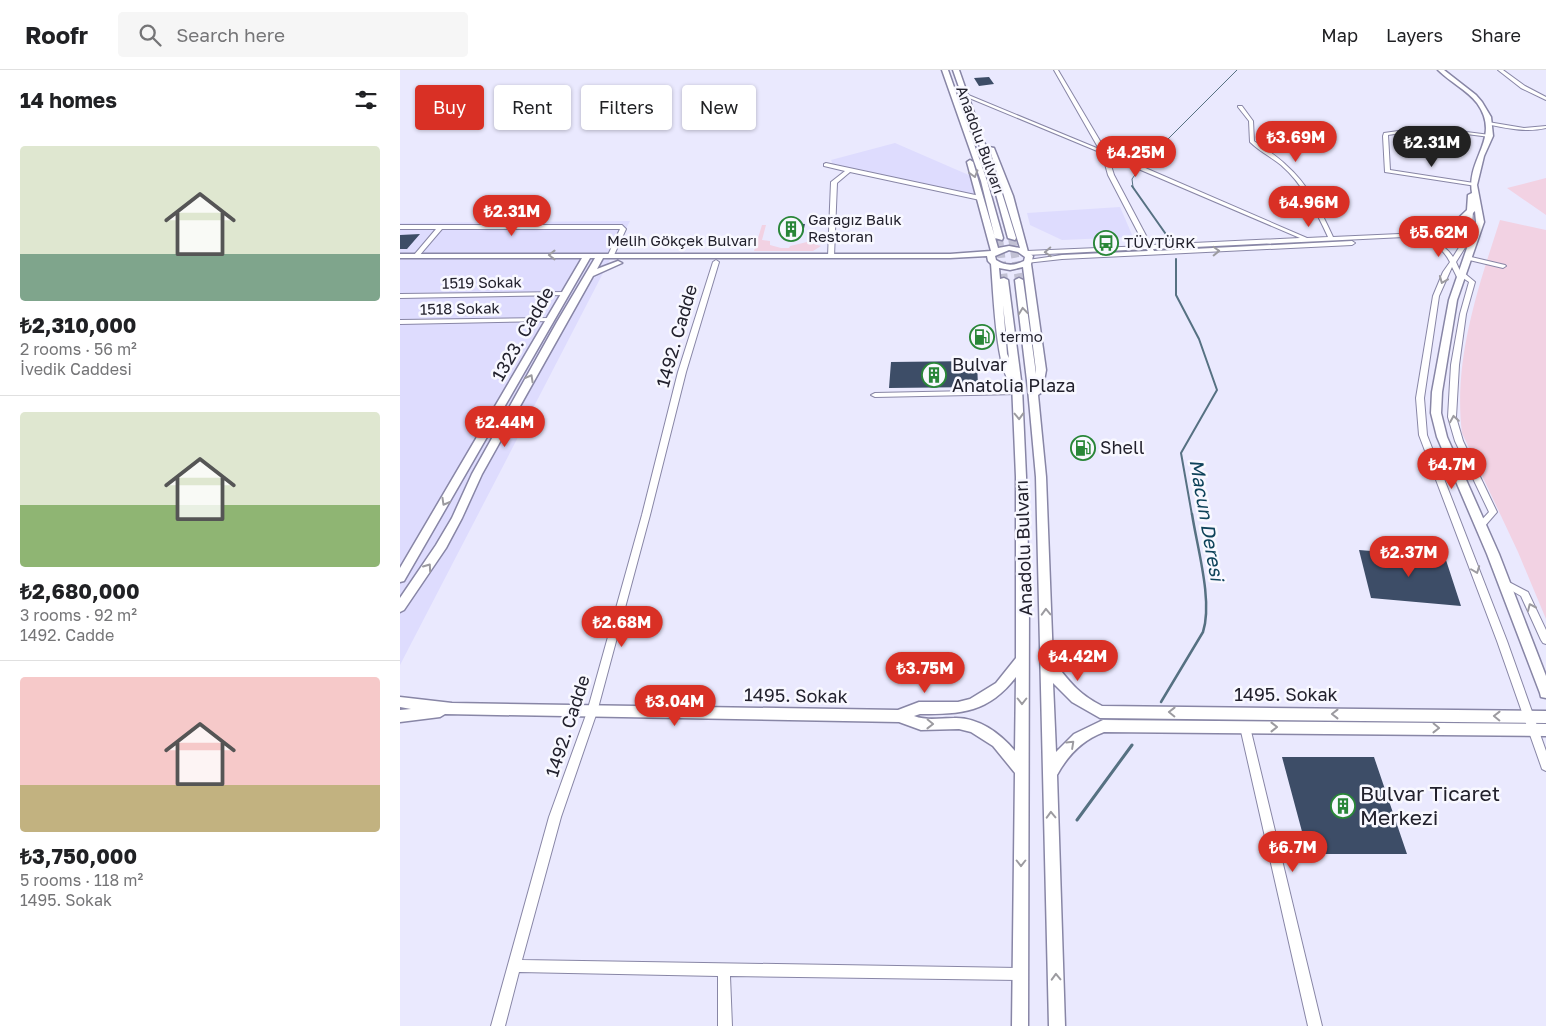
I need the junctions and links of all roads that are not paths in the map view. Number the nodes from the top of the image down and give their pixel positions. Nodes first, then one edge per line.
1 (945, 70) edge
2 (956, 70) edge
3 (1056, 70) edge
4 (1441, 70) edge
5 (1448, 70) edge
6 (1500, 70) edge
7 (1456, 82) junction
8 (964, 95) junction
9 (1546, 99) edge
10 (1240, 107) dead end
11 (1488, 123) junction
12 (966, 127) junction
13 (1546, 127) edge
14 (977, 129) junction
15 (1490, 136) junction
16 (1104, 153) junction
17 (1128, 164) joint
18 (826, 165) dead end
19 (849, 170) junction
20 (1474, 188) junction
21 (980, 198) junction
22 (1471, 211) junction
23 (400, 227) edge
24 (440, 227) junction
25 (1472, 236) junction
26 (1414, 237) junction
27 (995, 238) junction
28 (1012, 238) tunnel mouth
29 (1331, 238) junction
30 (1307, 239) junction
31 (1023, 240) junction
32 (1149, 246) junction
33 (1026, 252) junction
34 (1152, 254) junction
35 (611, 255) junction
36 (400, 256) edge
37 (417, 256) junction
38 (831, 256) junction
39 (994, 257) junction
40 (1467, 258) junction
41 (585, 259) junction
42 (598, 259) junction
43 (716, 262) junction
44 (1453, 262) junction
45 (400, 263) edge
46 (618, 263) junction
47 (1027, 263) junction
48 (1503, 266) dead end
49 (589, 275) junction
50 (1461, 275) junction
51 (1024, 278) junction
52 (1000, 279) junction
53 (565, 294) junction
54 (400, 296) edge
55 (550, 320) junction
56 (400, 322) edge
57 (1018, 390) junction
58 (875, 395) dead end
59 (457, 480) junction
60 (474, 480) junction
61 (435, 517) junction
62 (457, 518) junction
63 (1482, 526) junction
64 (417, 548) junction
65 (440, 548) junction
66 (400, 578) edge
67 (1505, 583) junction
68 (400, 607) edge
69 (1546, 640) edge
70 (1022, 660) junction
71 (1047, 661) junction
72 (1546, 693) edge
73 (400, 702) edge
74 (452, 709) junction
75 (592, 712) junction
76 (1241, 713) junction
77 (400, 716) edge
78 (899, 716) junction
79 (1529, 716) junction
80 (1546, 716) edge
81 (1154, 719) junction
82 (1245, 727) junction
83 (1540, 730) edge
84 (1546, 766) edge
85 (1022, 772) junction
86 (1050, 774) junction
87 (515, 966) junction
88 (724, 969) junction
89 (1021, 974) junction
90 (498, 1026) edge
91 (725, 1026) edge
92 (1020, 1026) edge
93 (1057, 1026) edge
94 (1315, 1026) edge

1 - 12 main road, Anadolu Bulvarı
2 - 8 main road, Anadolu Bulvarı
3 - 16 street
4 - 7 main road
5 - 7 main road
6 - 9 street
7 - 11 main road
8 - 14 main road, Anadolu Bulvarı
8 - 16 street
10 - 29 street
11 - 13 street
11 - 15 main road
12 -> 21 main road
12 - 27 main road, Anadolu Bulvarı
14 - 28 main road, Anadolu Bulvarı
14 - 31 main road, Anadolu Bulvarı
15 - 20 main road
15 - 20 street
16 - 17 street
16 - 32 street
17 - 30 street
18 - 19 street
19 - 21 street
19 - 38 street
20 - 22 main road
20 - 25 main road
21 - 27 main road
22 - 25 street
22 - 26 main road
23 - 24 street
24 - 35 street
24 - 37 street
25 - 26 street
25 - 40 main road
25 - 44 street
26 - 29 street
34 -> 26 street
26 - 44 street
27 - 31 main road
27 - 39 main road, Anadolu Bulvarı
29 - 30 street
30 - 32 street
31 - 33 main road, Anadolu Bulvarı
32 -> 33 street
32 - 34 street
33 - 39 main road
33 - 47 main road, Anadolu Bulvarı
34 - 47 street
35 - 38 main road, Melih Gökçek Bulvarı
35 - 42 main road, Melih Gökçek Bulvarı
36 - 37 main road, Melih Gökçek Bulvarı
41 -> 37 main road, Melih Gökçek Bulvarı
38 - 39 main road, Melih Gökçek Bulvarı
39 - 43 main road, Melih Gökçek Bulvarı
39 - 47 main road
39 - 52 main road, Anadolu Bulvarı
40 - 48 street
40 - 50 main road
41 - 42 main road, Melih Gökçek Bulvarı
41 - 45 main road, Melih Gökçek Bulvarı
41 - 53 main road, 1323. Cadde
42 - 46 main road, Melih Gökçek Bulvarı
42 - 49 main road
43 - 46 main road, Melih Gökçek Bulvarı
43 - 75 street, 1492. Cadde
44 - 50 street
44 -> 79 street
46 - 49 main road
47 - 51 main road, Anadolu Bulvarı
60 -> 49 main road
50 - 63 main road
63 -> 50 street
51 - 52 main road
71 -> 51 main road, Anadolu Bulvarı
52 - 57 main road, Anadolu Bulvarı
53 - 54 street, 1519 Sokak
53 - 55 main road, 1323. Cadde
55 - 56 street, 1518 Sokak
55 - 59 main road, 1323. Cadde
57 - 58 street
57 -> 70 main road, Anadolu Bulvarı
59 - 60 main road
59 -> 61 main road, 1323. Cadde
60 - 62 main road
61 - 62 main road
61 - 64 main road, 1323. Cadde
62 - 65 main road
63 - 67 main road
64 - 65 main road
64 - 66 main road, 1323. Cadde
68 -> 65 main road
69 -> 67 street
67 - 72 main road
70 - 78 main road, 1495. Sokak
70 -> 85 main road, Anadolu Bulvarı
71 - 81 main road, 1495. Sokak
71 - 86 main road, Anadolu Bulvarı
73 - 74 main road, 1495. Sokak
74 - 75 main road, 1495. Sokak
74 - 77 main road, 1495. Sokak
75 - 78 main road, 1495. Sokak
75 - 87 street, 1492. Cadde
79 -> 76 main road, 1495. Sokak
76 -> 81 main road, 1495. Sokak
76 - 82 main road
78 -> 85 main road, 1495. Sokak
79 - 80 main road, 1495. Sokak
79 - 83 street
81 - 82 main road, 1495. Sokak
86 -> 81 main road, 1495. Sokak
82 -> 83 main road, 1495. Sokak
82 - 94 street
83 - 84 street
85 -> 89 main road, Anadolu Bulvarı
93 -> 86 main road, Anadolu Bulvarı
87 - 88 street
87 - 90 street, 1492. Cadde
88 - 89 street
88 - 91 street
89 - 92 main road, Anadolu Bulvarı

